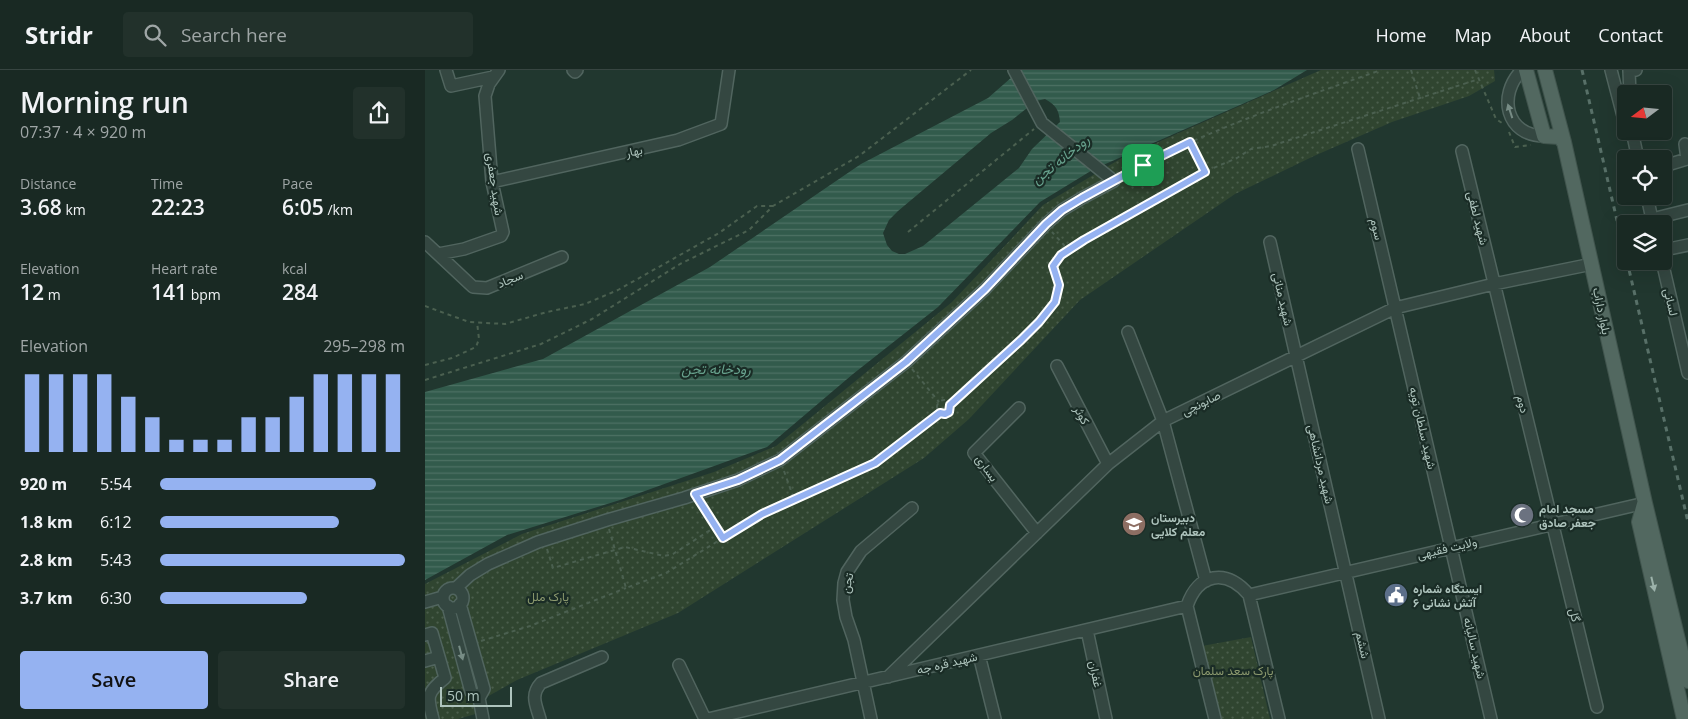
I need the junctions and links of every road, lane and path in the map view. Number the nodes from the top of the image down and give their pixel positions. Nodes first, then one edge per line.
1 (446, 70) edge
2 (573, 70) edge
3 (577, 70) edge
4 (729, 70) edge
5 (971, 70) edge
6 (1014, 70) edge
7 (1381, 70) edge
8 (1411, 70) edge
9 (1522, 70) edge
10 (1526, 70) edge
11 (1545, 70) edge
12 (1611, 70) edge
13 (1633, 70) edge
14 (495, 73) edge
15 (1479, 79) dead end
16 (1631, 85) edge
17 (1617, 93) edge
18 (1420, 98) junction
19 (1042, 122) junction
20 (1544, 136) junction
21 (1190, 142) junction
22 (1564, 142) junction
23 (1685, 144) dead end
24 (1358, 149) dead end
25 (1462, 151) dead end
26 (1672, 164) edge
27 (1205, 172) junction
28 (1114, 181) junction
29 (492, 182) junction
30 (773, 206) junction
31 (1688, 210) edge
32 (1672, 215) edge
33 (1046, 224) junction
34 (908, 232) dead end
35 (425, 242) edge
36 (1270, 242) dead end
37 (1688, 245) edge
38 (1672, 248) edge
39 (438, 254) junction
40 (1061, 255) junction
41 (562, 257) dead end
42 (1592, 264) junction
43 (1664, 270) edge
44 (1494, 284) junction
45 (425, 306) edge
46 (1395, 308) junction
47 (477, 322) junction
48 (1128, 332) dead end
49 (1296, 356) junction
50 (1686, 358) edge
51 (906, 362) junction
52 (425, 366) edge
53 (1057, 366) dead end
54 (1688, 373) edge
55 (425, 380) edge
56 (939, 402) junction
57 (950, 405) junction
58 (1019, 408) dead end
59 (940, 413) junction
60 (1163, 421) junction
61 (780, 460) junction
62 (1108, 464) junction
63 (695, 494) junction
64 (794, 499) junction
65 (1645, 503) junction
66 (912, 508) dead end
67 (607, 520) junction
68 (1553, 523) junction
69 (715, 526) junction
70 (1037, 533) junction
71 (723, 538) junction
72 (545, 540) junction
73 (1451, 547) junction
74 (615, 550) junction
75 (1346, 572) junction
76 (1206, 581) junction
77 (456, 588) junction
78 (626, 588) junction
79 (1249, 595) junction
80 (425, 602) edge
81 (445, 602) junction
82 (460, 604) junction
83 (1187, 606) junction
84 (1087, 630) junction
85 (425, 635) edge
86 (471, 643) junction
87 (979, 655) junction
88 (439, 657) junction
89 (602, 657) dead end
90 (425, 661) edge
91 (679, 665) dead end
92 (888, 676) junction
93 (1688, 681) edge
94 (862, 683) junction
95 (479, 698) junction
96 (1597, 706) dead end
97 (744, 715) edge
98 (433, 719) edge
99 (483, 719) edge
100 (539, 719) edge
101 (706, 719) edge
102 (871, 719) edge
103 (995, 719) edge
104 (1106, 719) edge
105 (1215, 719) edge
106 (1279, 719) edge
107 (1379, 719) edge
108 (1491, 719) edge
109 (1684, 719) edge

1 - 14 street
2 - 3 street
4 - 29 street, بهار
5 - 30 path
6 - 19 street
7 - 21 path
8 - 18 path
20 -> 9 street
10 - 20 main road
11 - 22 main road, بلوار داراب
12 - 17 street
13 - 16 street
14 - 29 street, شهید جعفری
15 - 18 path
18 - 27 path
19 - 28 street
19 - 34 path
20 - 22 main road
21 - 27 path
21 - 28 path
22 - 42 main road, بلوار داراب
23 - 26 street
24 - 46 street, سوم
25 - 44 street, شهید لطفی
27 - 40 path
28 - 33 street
29 - 39 street, شهید جعفری
30 - 47 path
30 - 55 path
31 - 32 street
33 - 40 path
33 - 51 street
35 - 39 street, سجاد
36 - 49 street, شهید منانی
37 - 38 street
39 - 41 street, سجاد
40 - 57 path
42 - 44 street, صابونچی
42 - 65 main road, بلوار داراب
43 - 50 street, لسانی
44 - 46 street, صابونچی
44 - 68 street, دوم
45 - 47 path
46 - 49 street, صابونچی
46 - 73 street, شهید سلطان تویه
47 - 52 path
48 - 60 street
49 - 60 street, صابونچی
49 - 75 street, شهید مردانشاهی
50 - 54 street, لسانی
51 - 56 path
51 - 61 street
53 - 62 street, کوثر
56 - 57 path
56 - 59 path
57 - 59 path
58 - 70 street, یساری
59 - 64 path
60 - 62 street, صابونچی
60 - 76 street
61 - 63 street
61 - 64 path
62 - 70 street, صابونچی
63 - 67 street
63 - 69 path
64 - 71 path
65 - 68 street, ولایت فقیهی
65 - 93 main road, بلوار داراب
65 -> 109 main road, بلوار داراب
66 - 94 street, تجن
67 - 72 street
67 - 74 path
68 - 73 street, ولایت فقیهی
68 - 96 street, گل
69 - 71 path
69 - 74 path
70 - 92 street, صابونچی
71 - 78 path
72 - 74 path
72 - 77 street
73 - 75 street, ولایت فقیهی
73 - 108 street, شهید سالیانه
74 - 78 path
75 - 79 street, ولایت فقیهی
75 - 107 street, ششم
76 - 79 street
76 - 83 street
77 - 81 street
77 - 82 street
78 - 86 path
79 - 106 street
80 - 81 street
81 - 82 street
81 -> 95 street
82 - 86 street
83 - 84 street, شهید قره جه
83 - 105 street
84 - 87 street, شهید قره جه
84 - 104 street, غفران
85 - 88 street
86 - 95 street
87 - 92 street, شهید قره جه
87 - 103 street
88 - 90 street
88 - 98 street
89 - 100 street
91 - 101 street
92 - 94 street, شهید قره جه
94 - 97 street, شهید قره جه
94 - 102 street, تجن
95 - 99 street
97 - 101 street, شهید قره جه

